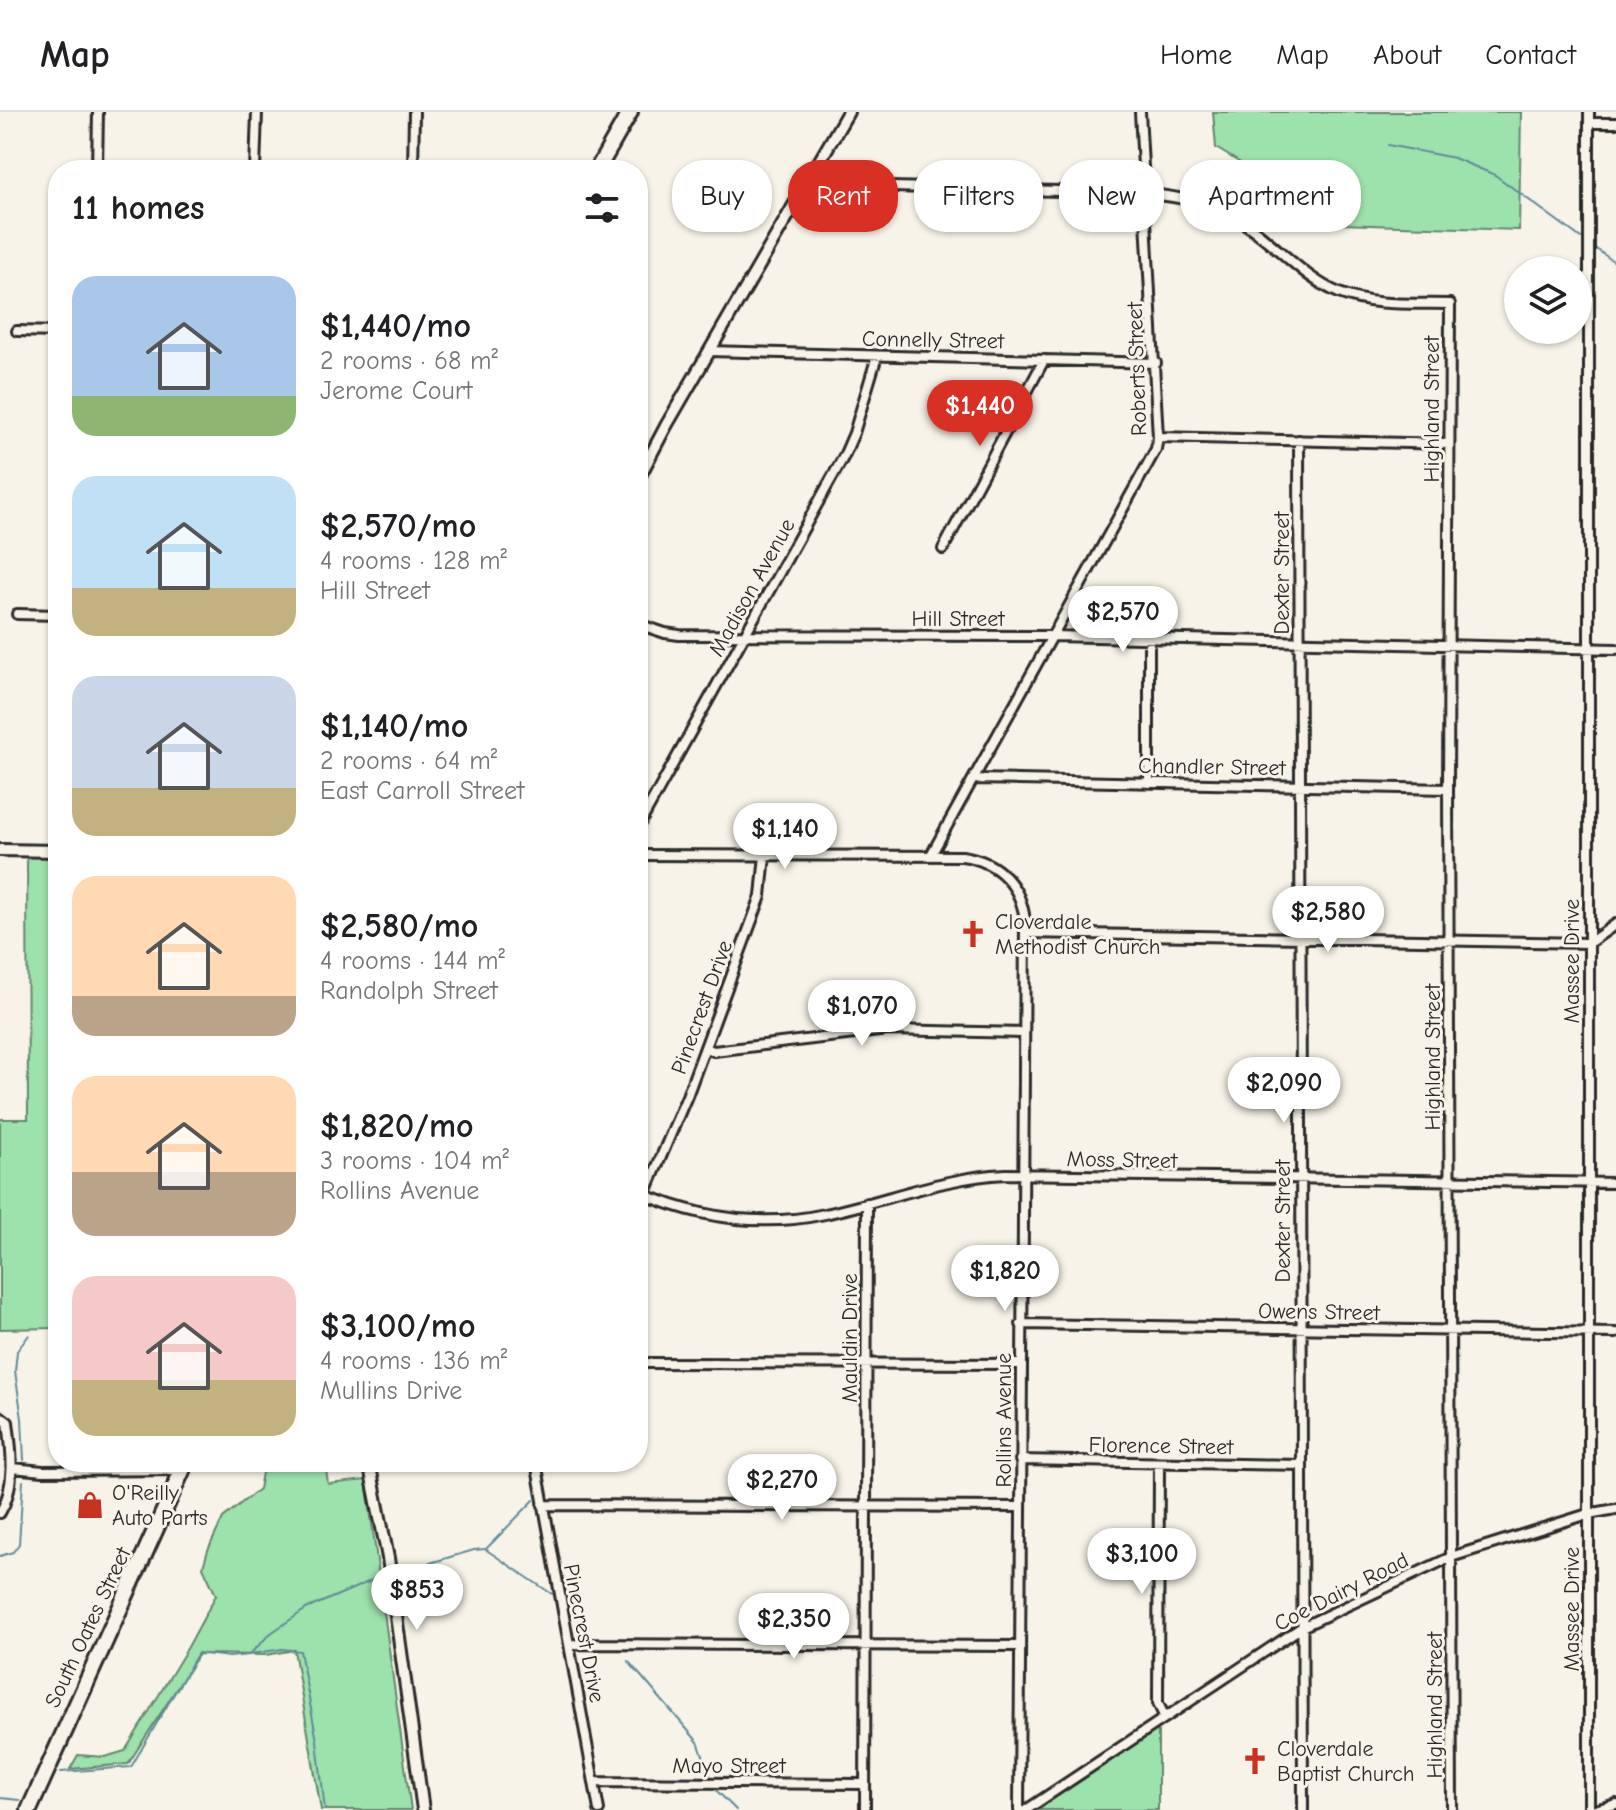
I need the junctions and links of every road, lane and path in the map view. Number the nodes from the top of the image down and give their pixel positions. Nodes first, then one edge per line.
1 (98, 112) edge
2 (257, 112) edge
3 (414, 112) edge
4 (630, 112) edge
5 (848, 112) edge
6 (1140, 112) edge
7 (1589, 112) edge
8 (1589, 123) junction
9 (1616, 123) edge
10 (97, 160) edge
11 (255, 160) edge
12 (413, 160) edge
13 (603, 160) edge
14 (820, 160) edge
15 (1143, 160) edge
16 (898, 187) edge
17 (1059, 191) edge
18 (1164, 196) edge
19 (788, 216) edge
20 (1148, 232) edge
21 (17, 331) dead end
22 (48, 332) edge
23 (709, 351) junction
24 (877, 356) junction
25 (1044, 360) junction
26 (1156, 363) junction
27 (1158, 437) junction
28 (1299, 440) junction
29 (1449, 444) junction
30 (648, 461) edge
31 (943, 549) dead end
32 (17, 614) dead end
33 (48, 615) edge
34 (648, 627) edge
35 (745, 635) junction
36 (1053, 636) junction
37 (1149, 639) junction
38 (1299, 642) junction
39 (1449, 646) junction
40 (1589, 649) junction
41 (1616, 649) edge
42 (975, 779) junction
43 (1149, 783) junction
44 (1298, 786) junction
45 (1448, 789) junction
46 (648, 809) edge
47 (0, 850) edge
48 (48, 851) edge
49 (648, 855) edge
50 (765, 855) junction
51 (931, 855) junction
52 (1616, 924) edge
53 (1025, 933) junction
54 (1299, 938) junction
55 (1449, 941) junction
56 (1589, 943) junction
57 (1024, 1033) junction
58 (705, 1048) junction
59 (1023, 1175) junction
60 (648, 1179) edge
61 (1300, 1180) junction
62 (1450, 1181) junction
63 (1588, 1183) junction
64 (1616, 1183) edge
65 (648, 1196) edge
66 (867, 1203) junction
67 (1021, 1324) junction
68 (1301, 1328) junction
69 (1451, 1331) junction
70 (1588, 1333) junction
71 (1616, 1333) edge
72 (648, 1363) edge
73 (867, 1364) junction
74 (1021, 1364) junction
75 (0, 1416) edge
76 (1020, 1460) junction
77 (1159, 1463) junction
78 (1301, 1465) junction
79 (12, 1468) junction
80 (48, 1471) edge
81 (182, 1472) edge
82 (371, 1472) edge
83 (538, 1472) edge
84 (543, 1505) junction
85 (866, 1506) junction
86 (1020, 1507) junction
87 (1616, 1509) edge
88 (0, 1513) edge
89 (1588, 1514) junction
90 (1451, 1557) junction
91 (1302, 1627) junction
92 (569, 1644) junction
93 (866, 1645) junction
94 (1019, 1646) junction
95 (1165, 1718) junction
96 (594, 1782) junction
97 (863, 1784) junction
98 (1616, 1804) edge
99 (29, 1810) edge
100 (423, 1810) edge
101 (599, 1810) edge
102 (865, 1810) edge
103 (1019, 1810) edge
104 (1026, 1810) edge
105 (1303, 1810) edge
106 (1452, 1810) edge
107 (1592, 1810) edge

1 - 10 street
2 - 11 street
3 - 12 street
4 - 13 main road
5 - 14 street
6 - 15 street, Roberts Street
7 - 8 street, Massee Drive
8 - 9 street
8 - 40 street, Massee Drive
16 - 17 street
18 - 29 street, Highland Street
19 - 23 street
20 - 26 street, Roberts Street
21 - 22 street
23 - 24 street, Connelly Street
23 - 30 street
24 - 25 street, Connelly Street
24 - 35 street, Madison Avenue
25 - 26 street, Connelly Street
25 - 31 street
26 - 27 street, Roberts Street
27 - 28 street
27 - 36 street, Roberts Street
28 - 29 street
28 - 38 street, Dexter Street
29 - 39 street, Highland Street
32 - 33 street
34 - 35 street, Hill Street
35 - 36 street, Hill Street
35 - 46 street, Madison Avenue
36 - 37 street, Hill Street
36 - 42 street, Roberts Street
37 - 38 street, Hill Street
37 - 43 street
38 - 39 street, Hill Street
38 - 44 street, Dexter Street
39 - 40 street, Hill Street
39 - 45 street, Highland Street
40 - 41 street, Hill Street
40 - 56 street, Massee Drive
42 - 43 street, Chandler Street
42 - 51 street, Roberts Street
43 - 44 street, Chandler Street
44 - 45 street, Chandler Street
44 - 54 street, Dexter Street
45 - 55 street, Highland Street
47 - 48 street
49 - 50 street, Rollins Avenue
50 - 51 street, Rollins Avenue
50 - 58 street, Pinecrest Drive
51 - 53 street, Rollins Avenue
52 - 56 street
53 - 54 street
53 - 57 street, Rollins Avenue
54 - 55 street
54 - 61 street, Dexter Street
55 - 56 street
55 - 62 street, Highland Street
56 - 63 street, Massee Drive
57 - 58 street
57 - 59 street, Rollins Avenue
58 - 60 street, Pinecrest Drive
59 - 61 street, Moss Street
59 - 66 street, Moss Street
59 - 67 street, Rollins Avenue
61 - 62 street, Moss Street
61 - 68 street, Dexter Street
62 - 63 street, Moss Street
62 - 69 street, Highland Street
63 - 64 street, Moss Street
63 - 70 street, Massee Drive
65 - 66 street, Moss Street
66 - 73 street, Mauldin Drive
67 - 68 street, Owens Street
67 - 74 street, Rollins Avenue
68 - 69 street, Owens Street
68 - 78 street, Dexter Street
69 - 70 street, Owens Street
69 - 90 street, Highland Street
70 - 71 street, Owens Street
70 - 89 street, Massee Drive
72 - 73 street
73 - 74 street
73 - 85 street, Mauldin Drive
74 - 76 street, Rollins Avenue
75 - 79 street
76 - 77 street, Florence Street
76 - 86 street, Rollins Avenue
77 - 78 street, Florence Street
77 - 95 street
78 - 91 street, Dexter Street
79 - 80 street
79 - 88 street
81 - 99 main road, South Oates Street
82 - 100 street
83 - 84 street, Pinecrest Drive
84 - 85 street
84 - 92 street, Pinecrest Drive
85 - 86 street
85 - 93 street, Mauldin Drive
86 - 94 street, Rollins Avenue
87 - 89 street, Coe Dairy Road
89 - 90 street, Coe Dairy Road
89 - 107 street, Massee Drive
90 - 91 street, Coe Dairy Road
90 - 106 street, Highland Street
91 - 95 street, Coe Dairy Road
91 - 105 street, Dexter Street
92 - 93 street
92 - 96 street, Pinecrest Drive
93 - 94 street
93 - 97 street, Mauldin Drive
94 - 103 street, Rollins Avenue
95 - 104 street, Coe Dairy Road
96 - 97 street, Mayo Street
96 - 101 street, Pinecrest Drive
97 - 102 street, Mauldin Drive
98 - 107 street

